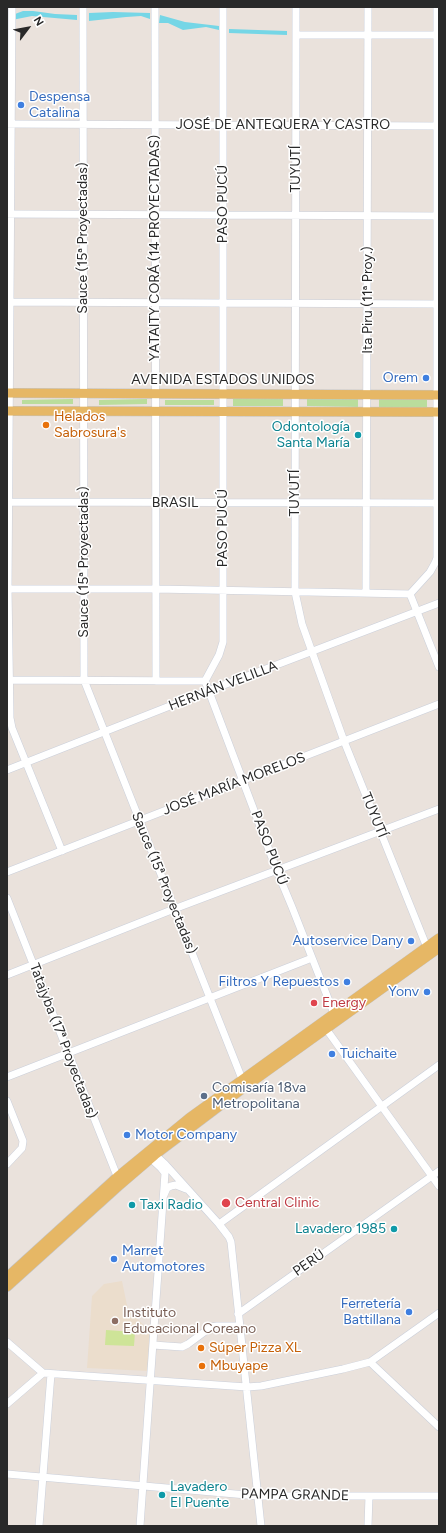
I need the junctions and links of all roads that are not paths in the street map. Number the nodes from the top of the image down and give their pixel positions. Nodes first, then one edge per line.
1 (12, 7) edge
2 (83, 7) edge
3 (155, 7) edge
4 (223, 7) edge
5 (296, 7) edge
6 (368, 7) edge
7 (437, 7) edge
8 (296, 35) junction
9 (368, 35) junction
10 (438, 35) edge
11 (9, 124) edge
12 (83, 124) junction
13 (155, 124) junction
14 (223, 125) junction
15 (296, 125) junction
16 (368, 125) junction
17 (438, 126) edge
18 (9, 214) edge
19 (83, 214) junction
20 (155, 215) junction
21 (223, 215) junction
22 (296, 215) junction
23 (368, 216) junction
24 (438, 216) edge
25 (8, 302) edge
26 (83, 303) junction
27 (156, 303) junction
28 (224, 303) junction
29 (295, 304) junction
30 (368, 304) junction
31 (438, 304) edge
32 (8, 393) edge
33 (83, 393) junction
34 (156, 394) junction
35 (224, 394) junction
36 (295, 394) junction
37 (368, 394) junction
38 (438, 395) edge
39 (8, 411) edge
40 (83, 411) junction
41 (156, 411) junction
42 (224, 412) junction
43 (295, 412) junction
44 (368, 412) junction
45 (438, 412) edge
46 (8, 502) edge
47 (84, 502) junction
48 (156, 503) junction
49 (224, 503) junction
50 (295, 503) junction
51 (367, 504) junction
52 (438, 504) edge
53 (8, 589) edge
54 (84, 589) junction
55 (156, 589) junction
56 (223, 590) junction
57 (295, 592) junction
58 (366, 594) junction
59 (410, 594) junction
60 (439, 603) edge
61 (417, 612) junction
62 (312, 652) junction
63 (439, 667) edge
64 (8, 680) edge
65 (84, 680) junction
66 (156, 681) junction
67 (205, 681) junction
68 (208, 691) junction
69 (439, 704) edge
70 (104, 732) junction
71 (344, 741) junction
72 (27, 762) junction
73 (7, 770) edge
74 (243, 780) junction
75 (439, 809) edge
76 (140, 821) junction
77 (380, 832) junction
78 (62, 851) junction
79 (277, 871) junction
80 (7, 872) edge
81 (7, 898) edge
82 (174, 909) junction
83 (439, 938) edge
84 (439, 948) edge
85 (428, 950) junction
86 (312, 958) junction
87 (33, 965) junction
88 (7, 975) edge
89 (210, 998) junction
90 (335, 1017) junction
91 (324, 1025) junction
92 (68, 1054) junction
93 (439, 1065) edge
94 (7, 1077) edge
95 (243, 1083) junction
96 (7, 1101) edge
97 (382, 1106) junction
98 (150, 1154) junction
99 (7, 1164) edge
100 (439, 1171) edge
101 (432, 1176) junction
102 (118, 1181) junction
103 (439, 1186) edge
104 (188, 1190) junction
105 (163, 1195) junction
106 (219, 1224) junction
107 (7, 1277) edge
108 (7, 1287) edge
109 (439, 1313) edge
110 (238, 1314) junction
111 (240, 1326) junction
112 (7, 1342) edge
113 (153, 1345) junction
114 (370, 1362) junction
115 (43, 1373) junction
116 (51, 1374) junction
117 (150, 1381) junction
118 (247, 1387) junction
119 (7, 1404) edge
120 (439, 1427) edge
121 (7, 1474) edge
122 (43, 1477) junction
123 (143, 1486) junction
124 (258, 1496) junction
125 (369, 1496) junction
126 (439, 1496) edge
127 (39, 1526) edge
128 (140, 1526) edge
129 (261, 1526) edge
130 (368, 1526) edge

1 - 11 street
2 - 12 street, Sauce (15ª Proyectadas)
3 - 13 street, YATAITY CORÁ (14 PROYECTADAS)
4 - 14 street, PASO PUCÚ
5 - 8 street, TUYUTÍ
6 - 9 street, Ita Piru (11ª Proy.)
7 - 10 street
8 - 9 street
8 - 15 street, TUYUTÍ
9 - 10 street
9 - 16 street, Ita Piru (11ª Proy.)
10 - 17 street
11 - 12 street, JOSÉ DE ANTEQUERA Y CASTRO
11 - 18 street
12 - 13 street, JOSÉ DE ANTEQUERA Y CASTRO
12 - 19 street, Sauce (15ª Proyectadas)
13 - 14 street, JOSÉ DE ANTEQUERA Y CASTRO
13 - 20 street, YATAITY CORÁ (14 PROYECTADAS)
14 - 15 street, JOSÉ DE ANTEQUERA Y CASTRO
14 - 21 street, PASO PUCÚ
15 - 16 street, JOSÉ DE ANTEQUERA Y CASTRO
15 - 22 street, TUYUTÍ
16 - 17 street, JOSÉ DE ANTEQUERA Y CASTRO
16 - 23 street, Ita Piru (11ª Proy.)
17 - 24 street
18 - 19 street
18 - 25 street
19 - 20 street
19 - 26 street, Sauce (15ª Proyectadas)
20 - 21 street
20 - 27 street, YATAITY CORÁ (14 PROYECTADAS)
21 - 22 street
21 - 28 street, PASO PUCÚ
22 - 23 street
22 - 29 street, TUYUTÍ
23 - 24 street
23 - 30 street, Ita Piru (11ª Proy.)
24 - 31 street
25 - 26 street
25 - 32 street
26 - 27 street
26 - 33 street, Sauce (15ª Proyectadas)
27 - 28 street
27 - 34 street, YATAITY CORÁ (14 PROYECTADAS)
28 - 29 street
28 - 35 street, PASO PUCÚ
29 - 30 street
29 - 36 street, TUYUTÍ
30 - 31 street
30 - 37 street, Ita Piru (11ª Proy.)
31 - 38 street
32 - 33 main road, AVENIDA ESTADOS UNIDOS
32 - 39 street
33 - 34 main road, AVENIDA ESTADOS UNIDOS
33 - 40 street, Sauce (15ª Proyectadas)
34 - 35 main road, AVENIDA ESTADOS UNIDOS
34 - 41 street, YATAITY CORÁ (14 PROYECTADAS)
35 - 36 main road, AVENIDA ESTADOS UNIDOS
35 - 42 street, PASO PUCÚ
36 - 37 main road, AVENIDA ESTADOS UNIDOS
36 - 43 street, TUYUTÍ
37 - 38 main road, AVENIDA ESTADOS UNIDOS
37 - 44 street, Ita Piru (11ª Proy.)
38 - 45 street
39 - 40 main road
39 - 46 street
40 - 41 main road
40 - 47 street, Sauce (15ª Proyectadas)
41 - 42 main road
41 - 48 street, YATAITY CORÁ (14 PROYECTADAS)
42 - 43 main road
42 - 49 street, PASO PUCÚ
43 - 44 main road
43 - 50 street, TUYUTÍ
44 - 45 main road
44 - 51 street, Ita Piru (11ª Proy.)
45 - 52 street
46 - 47 street, BRASIL
46 - 53 street
47 - 48 street, BRASIL
47 - 54 street, Sauce (15ª Proyectadas)
48 - 49 street, BRASIL
48 - 55 street, YATAITY CORÁ (14 PROYECTADAS)
49 - 50 street, BRASIL
49 - 56 street, PASO PUCÚ
50 - 51 street, BRASIL
50 - 57 street, TUYUTÍ
51 - 52 street, BRASIL
51 - 58 street, Ita Piru (11ª Proy.)
52 - 59 street
53 - 54 street
53 - 64 street
54 - 55 street
54 - 65 street, Sauce (15ª Proyectadas)
55 - 56 street
55 - 66 street, YATAITY CORÁ (14 PROYECTADAS)
56 - 57 street
56 - 67 street, PASO PUCÚ
57 - 58 street
57 - 62 street, TUYUTÍ
58 - 59 street
59 - 61 street
60 - 61 street, HERNÁN VELILLA
61 - 62 street, HERNÁN VELILLA
61 - 63 street
62 - 68 street, HERNÁN VELILLA
62 - 71 street, TUYUTÍ
64 - 65 street
64 - 72 street
65 - 66 street
65 - 70 street, Sauce (15ª Proyectadas)
66 - 67 street
67 - 68 street, PASO PUCÚ
68 - 70 street, HERNÁN VELILLA
68 - 74 street, PASO PUCÚ
69 - 71 street, JOSÉ MARÍA MORELOS
70 - 72 street, HERNÁN VELILLA
70 - 76 street, Sauce (15ª Proyectadas)
71 - 74 street, JOSÉ MARÍA MORELOS
71 - 77 street, TUYUTÍ
72 - 73 street, HERNÁN VELILLA
72 - 78 street
74 - 76 street, JOSÉ MARÍA MORELOS
74 - 79 street, PASO PUCÚ
75 - 77 street
76 - 78 street, JOSÉ MARÍA MORELOS
76 - 82 street, Sauce (15ª Proyectadas)
77 - 79 street
77 - 85 street, TUYUTÍ
78 - 80 street, JOSÉ MARÍA MORELOS
79 - 82 street
79 - 86 street, PASO PUCÚ
81 - 87 street, Tatajyba (17ª Proyectadas)
82 - 87 street
82 - 89 street, Sauce (15ª Proyectadas)
83 - 85 main road
84 - 85 main road
85 - 90 main road
86 - 89 street
86 - 90 street, PASO PUCÚ
87 - 88 street
87 - 92 street, Tatajyba (17ª Proyectadas)
89 - 92 street
89 - 95 street, Sauce (15ª Proyectadas)
90 - 91 main road
91 - 95 main road
91 - 97 street
92 - 94 street
92 - 102 street, Tatajyba (17ª Proyectadas)
93 - 97 street
95 - 98 main road
96 - 99 street
97 - 101 street
97 - 106 street
98 - 102 main road
98 - 104 street
98 - 105 street
100 - 101 street, PERÚ
101 - 103 street
101 - 110 street, PERÚ
102 - 107 main road
102 - 108 main road
104 - 105 street
104 - 106 street
105 - 113 street
106 - 110 street
109 - 114 street
110 - 111 street
111 - 113 street
111 - 118 street
112 - 115 street
113 - 117 street
114 - 118 street
114 - 120 street
115 - 116 street
115 - 119 street
116 - 117 street
116 - 122 street
117 - 118 street
117 - 123 street
118 - 124 street
121 - 122 street, PAMPA GRANDE
122 - 123 street, PAMPA GRANDE
122 - 127 street
123 - 124 street, PAMPA GRANDE
123 - 128 street
124 - 125 street, PAMPA GRANDE
124 - 129 street
125 - 126 street, PAMPA GRANDE
125 - 130 street

